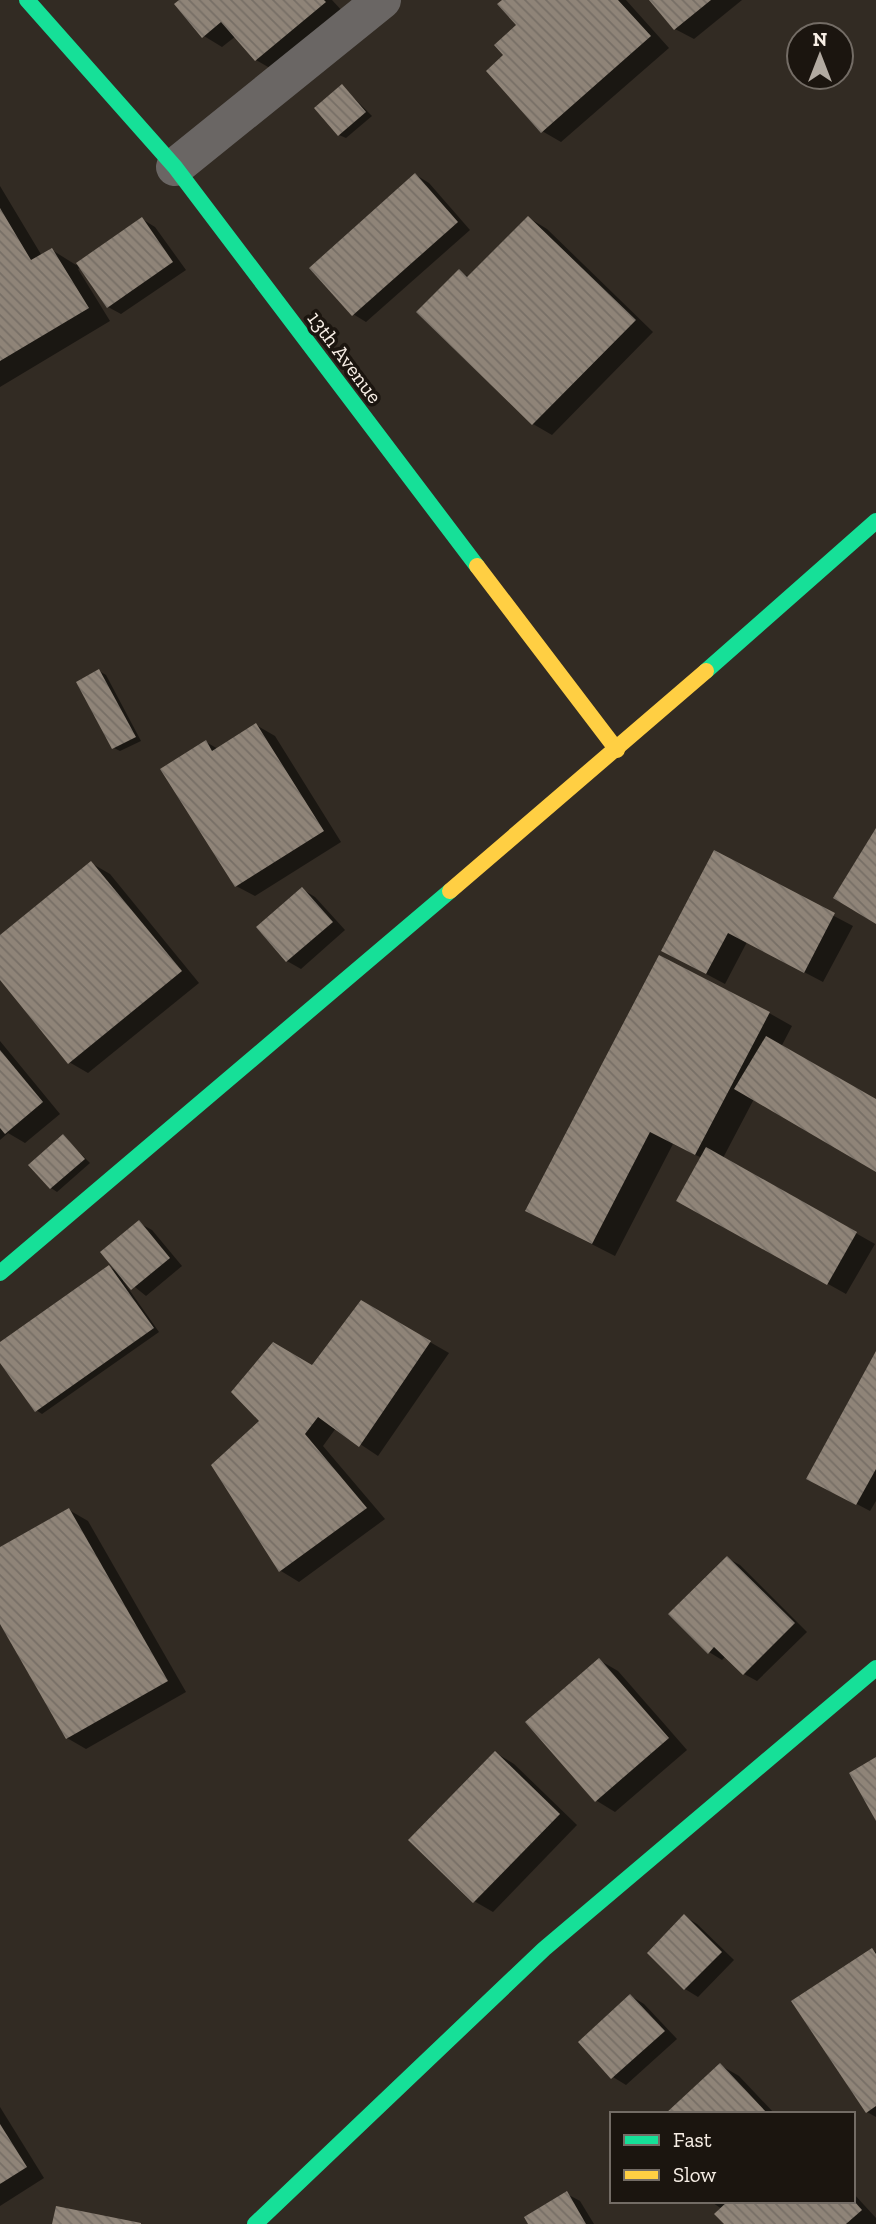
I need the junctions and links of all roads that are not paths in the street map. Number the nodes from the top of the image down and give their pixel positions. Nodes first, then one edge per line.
1 (27, 0) edge
2 (382, 0) edge
3 (175, 167) junction
4 (876, 521) edge
5 (617, 750) junction
6 (0, 1273) edge
7 (876, 1668) edge
8 (255, 2224) edge

1 - 3 street, 13th Avenue
2 - 3 street
3 - 5 street, 13th Avenue
4 - 5 street
5 - 6 street
7 - 8 street

